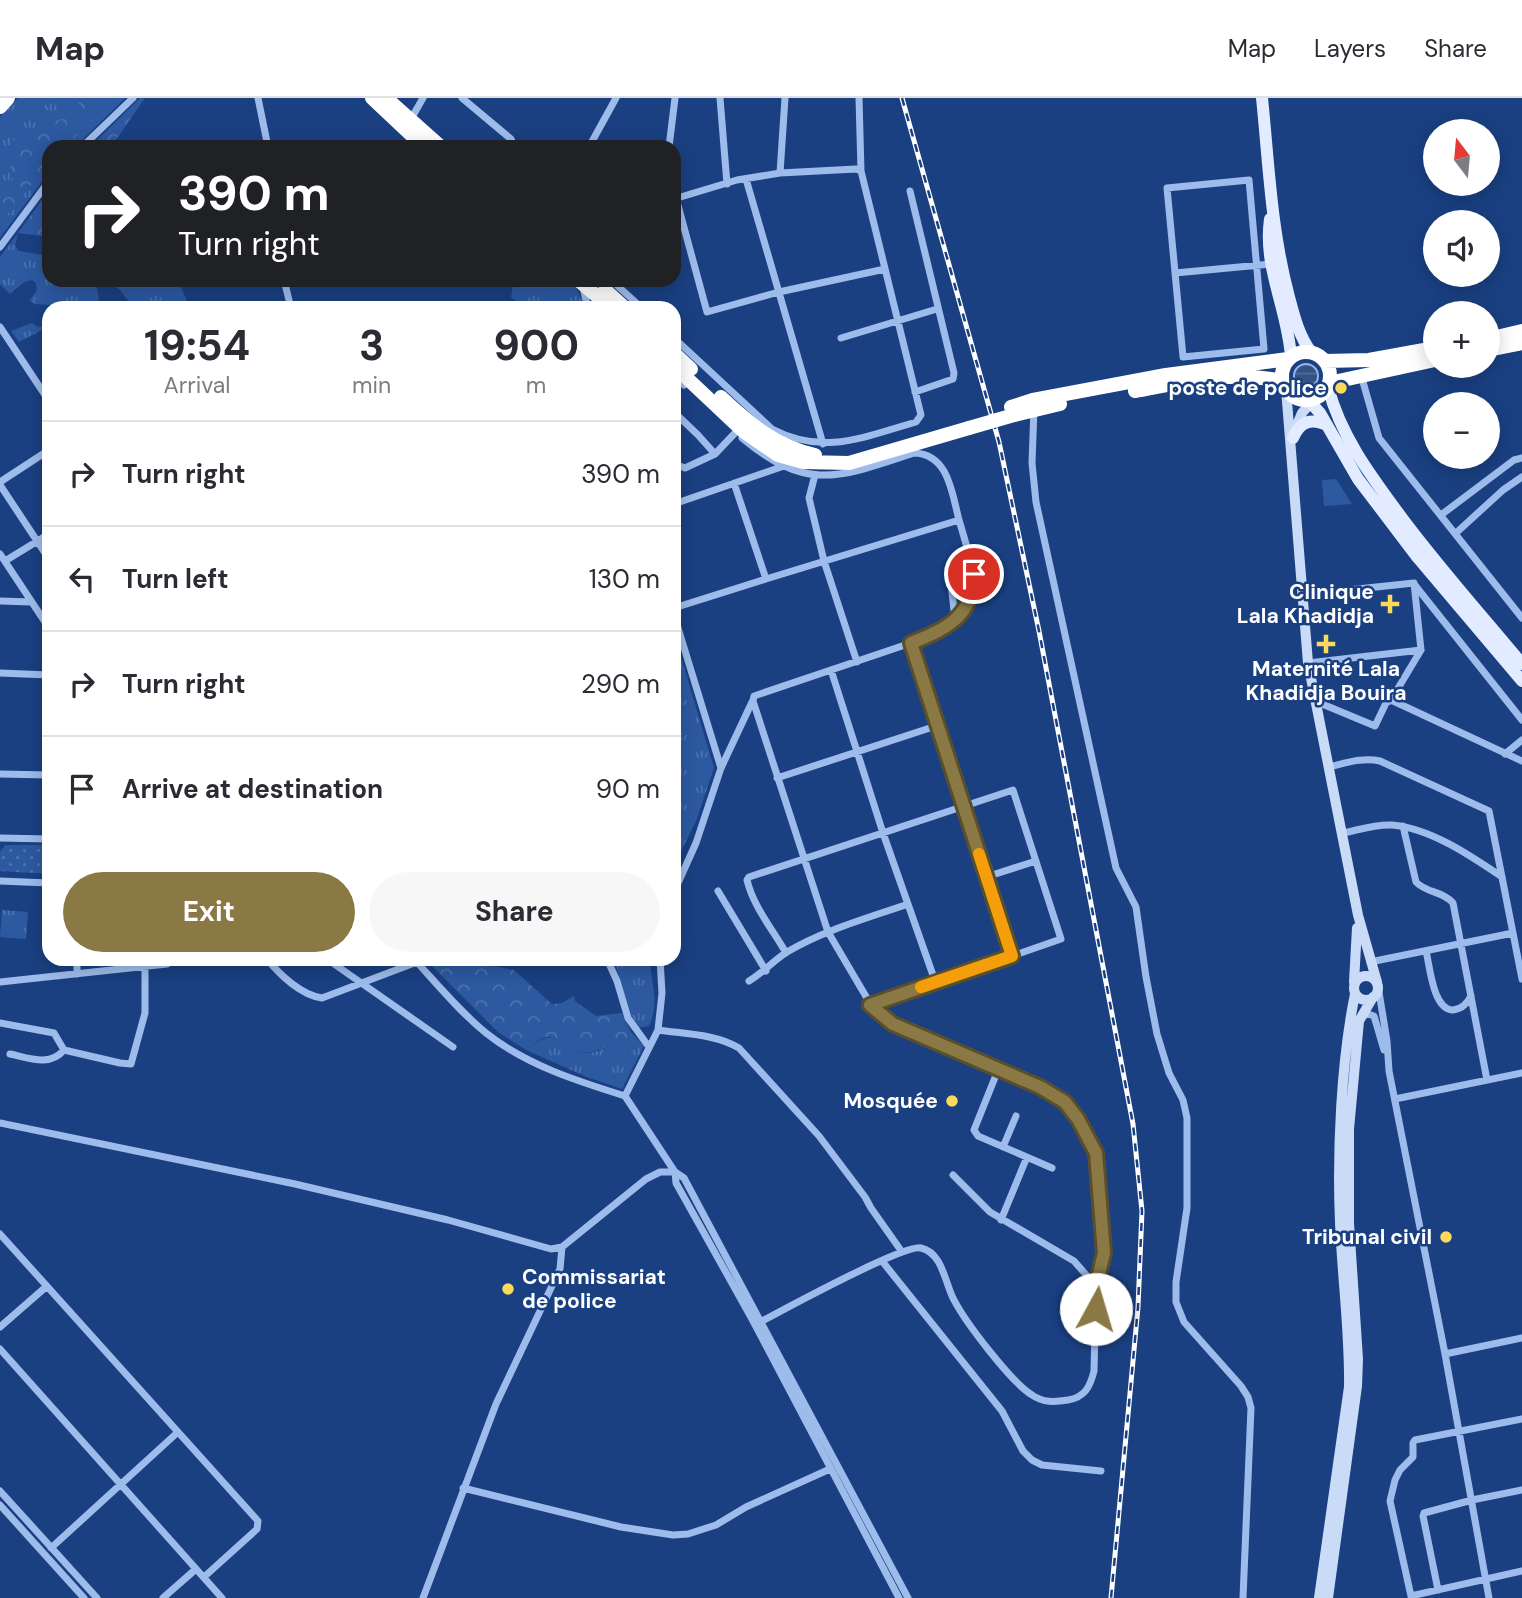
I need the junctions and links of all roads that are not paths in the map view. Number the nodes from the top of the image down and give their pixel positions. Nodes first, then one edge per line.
1 (8, 98) edge
2 (133, 98) edge
3 (258, 98) edge
4 (372, 98) edge
5 (386, 98) edge
6 (423, 98) edge
7 (462, 98) edge
8 (616, 98) edge
9 (675, 98) edge
10 (720, 98) edge
11 (785, 98) edge
12 (859, 98) edge
13 (1262, 98) edge
14 (0, 107) edge
15 (411, 119) junction
16 (89, 140) edge
17 (267, 140) edge
18 (417, 140) edge
19 (434, 140) edge
20 (511, 140) edge
21 (593, 140) edge
22 (670, 140) edge
23 (861, 172) junction
24 (780, 173) junction
25 (746, 180) junction
26 (727, 184) junction
27 (42, 190) edge
28 (911, 191) dead end
29 (681, 196) edge
30 (1271, 209) junction
31 (681, 219) edge
32 (0, 247) edge
33 (1271, 264) junction
34 (1256, 265) junction
35 (885, 269) junction
36 (1175, 273) junction
37 (779, 292) junction
38 (937, 309) junction
39 (898, 320) junction
40 (0, 327) edge
41 (1522, 331) edge
42 (1500, 336) edge
43 (841, 338) dead end
44 (1522, 343) edge
45 (681, 344) edge
46 (1500, 347) edge
47 (1423, 350) edge
48 (1311, 352) junction
49 (1266, 354) junction
50 (1289, 358) junction
51 (681, 360) edge
52 (1325, 361) junction
53 (1423, 362) edge
54 (681, 373) edge
55 (1361, 374) junction
56 (681, 382) edge
57 (1284, 385) junction
58 (1328, 385) junction
59 (42, 390) edge
60 (915, 391) junction
61 (1309, 401) junction
62 (1033, 405) junction
63 (681, 419) edge
64 (967, 424) junction
65 (1327, 425) junction
66 (735, 433) junction
67 (1293, 438) junction
68 (823, 444) junction
69 (925, 447) junction
70 (715, 454) junction
71 (42, 455) edge
72 (1290, 455) junction
73 (1522, 458) edge
74 (681, 466) edge
75 (784, 466) junction
76 (815, 475) junction
77 (1522, 477) edge
78 (0, 483) edge
79 (734, 484) junction
80 (681, 502) edge
81 (1441, 515) junction
82 (959, 520) junction
83 (1456, 533) junction
84 (42, 538) edge
85 (38, 541) junction
86 (42, 548) edge
87 (0, 554) edge
88 (5, 561) junction
89 (824, 561) junction
90 (974, 571) junction
91 (766, 579) junction
92 (1414, 583) junction
93 (1301, 595) junction
94 (0, 601) edge
95 (31, 602) junction
96 (681, 606) edge
97 (42, 613) edge
98 (1522, 618) edge
99 (955, 620) junction
100 (681, 638) edge
101 (911, 643) junction
102 (1421, 650) junction
103 (857, 662) junction
104 (1308, 663) junction
105 (1522, 664) edge
106 (831, 670) junction
107 (0, 673) edge
108 (42, 675) edge
109 (1522, 681) edge
110 (1391, 700) junction
111 (753, 701) junction
112 (1315, 701) junction
113 (1522, 720) edge
114 (936, 726) junction
115 (1522, 740) edge
116 (857, 751) junction
117 (1506, 754) junction
118 (1522, 761) edge
119 (1329, 767) junction
120 (721, 768) junction
121 (0, 774) edge
122 (42, 775) edge
123 (777, 778) junction
124 (963, 806) junction
125 (1403, 827) junction
126 (883, 832) junction
127 (1343, 833) junction
128 (0, 838) edge
129 (42, 839) edge
130 (803, 859) junction
131 (1036, 861) junction
132 (681, 876) edge
133 (986, 877) junction
134 (1502, 877) junction
135 (0, 881) edge
136 (42, 883) edge
137 (718, 891) dead end
138 (908, 904) junction
139 (1358, 915) junction
140 (828, 932) junction
141 (1513, 933) junction
142 (1461, 943) junction
143 (1426, 951) junction
144 (786, 953) junction
145 (1012, 956) junction
146 (1370, 962) junction
147 (77, 966) edge
148 (152, 966) edge
149 (274, 966) edge
150 (337, 966) edge
151 (403, 966) edge
152 (420, 966) edge
153 (610, 966) edge
154 (660, 966) edge
155 (145, 967) junction
156 (766, 971) junction
157 (77, 974) junction
158 (1522, 979) edge
159 (749, 981) dead end
160 (935, 981) junction
161 (0, 982) edge
162 (362, 983) junction
163 (1355, 992) junction
164 (1374, 993) junction
165 (1471, 996) junction
166 (870, 1005) junction
167 (1374, 1016) junction
168 (1359, 1021) junction
169 (0, 1023) edge
170 (658, 1030) junction
171 (453, 1046) dead end
172 (649, 1047) junction
173 (64, 1050) junction
174 (10, 1054) dead end
175 (998, 1070) junction
176 (1389, 1071) junction
177 (1522, 1073) edge
178 (1487, 1080) junction
179 (625, 1096) junction
180 (1395, 1099) junction
181 (1016, 1116) dead end
182 (0, 1122) edge
183 (1003, 1147) junction
184 (1027, 1157) junction
185 (1052, 1168) dead end
186 (675, 1172) junction
187 (953, 1175) dead end
188 (1001, 1220) junction
189 (0, 1234) edge
190 (562, 1247) junction
191 (902, 1252) junction
192 (882, 1261) junction
193 (47, 1286) junction
194 (1096, 1286) junction
195 (762, 1321) junction
196 (0, 1327) edge
197 (1522, 1338) edge
198 (0, 1349) edge
199 (1445, 1354) junction
200 (1522, 1419) edge
201 (1460, 1431) junction
202 (178, 1432) junction
203 (830, 1469) junction
204 (1101, 1471) dead end
205 (120, 1483) junction
206 (463, 1488) junction
207 (1522, 1490) edge
208 (0, 1491) edge
209 (1472, 1500) junction
210 (0, 1505) edge
211 (51, 1548) junction
212 (196, 1569) junction
213 (1522, 1571) edge
214 (204, 1577) junction
215 (1486, 1578) junction
216 (1438, 1590) junction
217 (1411, 1597) edge
218 (85, 1598) edge
219 (97, 1598) edge
220 (163, 1598) edge
221 (222, 1598) edge
222 (423, 1598) edge
223 (899, 1598) edge
224 (908, 1598) edge
225 (1243, 1598) edge
226 (1319, 1598) edge
227 (1328, 1598) edge
228 (1489, 1598) edge

1 - 14 highway
2 - 16 street
3 - 17 street
4 - 18 highway
5 - 15 highway
6 - 15 street
7 - 20 street
8 - 21 street
9 - 22 street
10 - 26 street
11 - 24 street
12 - 23 street
13 - 30 main road
15 - 19 highway
23 - 24 street
23 - 35 street
24 - 25 street
25 - 26 street
25 - 37 street
26 - 29 street
27 - 32 street
28 - 38 street
30 - 33 main road
30 - 48 main road
31 - 37 street
33 - 34 street
33 - 50 main road
34 - 36 street
34 - 36 street
34 - 49 street
35 - 37 street
35 - 39 street
36 - 49 street
37 - 68 street
38 - 39 street
38 - 60 street
39 - 43 street
39 - 60 street
40 - 59 street
41 - 42 highway
44 - 46 highway
45 - 68 street
47 - 52 highway
48 - 50 highway
48 - 52 highway
49 - 50 highway
49 - 62 highway
50 - 57 highway
51 - 64 highway
52 - 58 highway
53 - 55 highway
54 - 69 highway
55 - 58 highway
55 - 81 street
56 - 66 street
57 - 61 highway
57 - 62 highway
57 - 72 main road
58 - 61 highway
58 - 105 main road
60 - 68 street
61 - 65 main road
61 - 67 main road
62 - 64 highway, bridge
62 - 225 street
63 - 70 street
64 - 69 highway
65 - 67 main road
65 - 109 main road
66 - 70 street
66 - 75 street
67 - 72 main road
69 - 76 street
69 - 82 street
70 - 74 street
71 - 78 street
72 - 93 main road
73 - 81 street
75 - 76 street
75 - 79 street
76 - 89 street
77 - 83 street
78 - 85 street
79 - 80 street
79 - 91 street
81 - 83 street
82 - 89 street
82 - 90 street
83 - 98 street
84 - 85 street
85 - 86 street
85 - 88 street
87 - 88 street
88 - 95 street
89 - 91 street
89 - 103 street
90 - 99 street
90 - 99 street
91 - 96 street
92 - 93 street
92 - 102 street
92 - 113 street
93 - 104 main road
94 - 95 street
95 - 97 street
99 - 101 street
100 - 120 street
101 - 103 street
101 - 114 street
102 - 104 street
102 - 110 street
103 - 106 street
104 - 112 main road
106 - 111 street
106 - 116 street
107 - 108 street
110 - 112 street
110 - 117 street
111 - 120 street
111 - 123 street
112 - 119 main road
114 - 116 street
114 - 124 street
115 - 117 street
116 - 123 street
116 - 126 street
117 - 118 street
119 - 127 main road
119 - 134 street
120 - 132 street
121 - 122 street
123 - 130 street
124 - 126 street
124 - 131 street
124 - 133 street
125 - 127 street
125 - 134 street
125 - 142 street
126 - 130 street
126 - 138 street
127 - 139 main road
128 - 129 street
130 - 140 street
130 - 144 street
131 - 133 street
131 - 145 street
133 - 145 street
134 - 141 street
135 - 136 street
137 - 156 street
138 - 140 street
138 - 160 street
139 - 146 main road
139 - 163 main road
140 - 144 street
140 - 166 street
141 - 142 street
141 - 158 street
142 - 143 street
142 - 165 street
143 - 146 street
143 - 165 street
144 - 156 street
145 - 160 street
146 - 164 main road
147 - 157 street
148 - 155 street
149 - 162 street
150 - 162 street
151 - 162 street
152 - 179 street
153 - 172 street
154 - 170 street
155 - 157 street
155 - 173 street
156 - 159 street
157 - 161 street
160 - 166 street
162 - 171 street
163 - 164 main road
163 - 164 main road
163 - 226 main road
164 - 167 street
164 - 168 main road
164 - 176 street
165 - 178 street
166 - 175 street
167 - 168 street
167 - 176 street
168 - 227 main road
169 - 173 street
170 - 172 street
170 - 191 street
172 - 179 street
173 - 174 street
175 - 183 street
175 - 194 street
176 - 180 street
177 - 178 street
178 - 180 street
179 - 186 street
180 - 199 street
181 - 183 street
182 - 190 street
183 - 184 street
184 - 185 street
184 - 188 street
186 - 190 street
186 - 195 street
186 - 203 street
187 - 188 street
188 - 194 street
189 - 193 street
190 - 206 street
191 - 192 street
191 - 194 street
192 - 195 street
192 - 204 street
193 - 196 street
193 - 202 street
195 - 224 street
197 - 199 street
198 - 205 street
199 - 201 street
200 - 201 street
201 - 209 street
201 - 217 street
202 - 205 street
202 - 214 street
203 - 206 street
203 - 223 street
205 - 211 street
205 - 212 street
206 - 222 street
207 - 209 street
208 - 211 street
209 - 215 street
209 - 216 street
210 - 218 street
211 - 219 street
212 - 214 street
212 - 220 street
213 - 215 street
214 - 221 street
215 - 216 street
215 - 228 street
216 - 217 street

